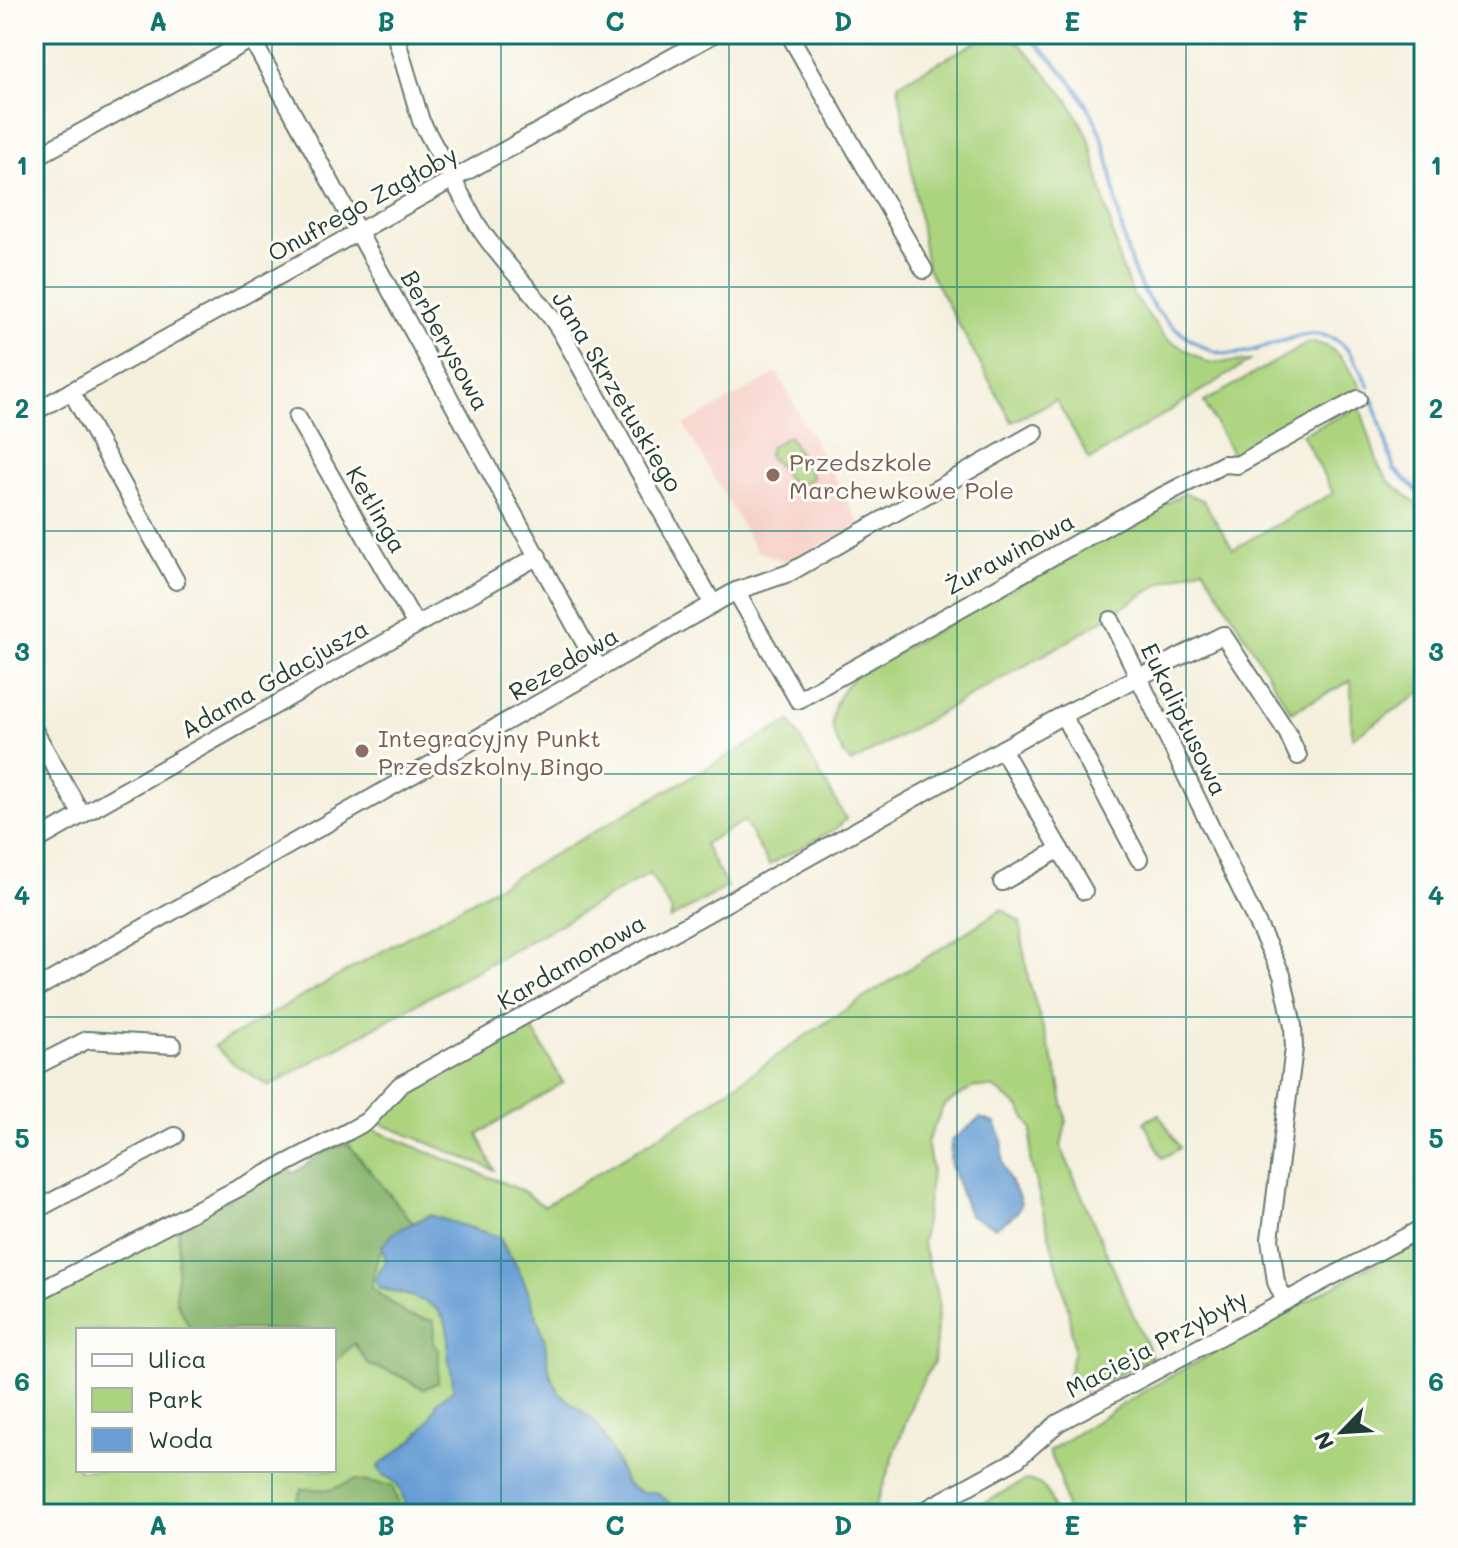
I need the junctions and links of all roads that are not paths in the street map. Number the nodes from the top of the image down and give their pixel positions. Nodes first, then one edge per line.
1 (395, 34) edge
2 (714, 34) edge
3 (789, 34) edge
4 (250, 36) edge
5 (34, 158) edge
6 (453, 179) junction
7 (359, 232) junction
8 (924, 270) dead end
9 (71, 391) junction
10 (1358, 399) dead end
11 (34, 412) edge
12 (297, 417) dead end
13 (1035, 433) dead end
14 (538, 556) junction
15 (176, 581) dead end
16 (736, 591) junction
17 (713, 604) junction
18 (1111, 620) dead end
19 (416, 625) junction
20 (599, 669) junction
21 (1139, 676) junction
22 (1063, 715) junction
23 (34, 730) edge
24 (1002, 749) junction
25 (1298, 756) dead end
26 (82, 815) junction
27 (34, 842) edge
28 (1060, 849) junction
29 (1139, 859) dead end
30 (1002, 882) dead end
31 (1084, 891) dead end
32 (34, 990) edge
33 (173, 1045) dead end
34 (34, 1067) edge
35 (175, 1136) dead end
36 (34, 1211) edge
37 (1424, 1227) edge
38 (34, 1294) edge
39 (1285, 1301) junction
40 (918, 1514) edge

1 - 6 street, Jana Skrzetuskiego
2 - 6 street, Onufrego Zagłoby
3 - 8 street
4 - 5 street
4 - 7 street, Berberysowa
6 - 7 street, Onufrego Zagłoby
6 - 17 street, Jana Skrzetuskiego
7 - 9 street, Onufrego Zagłoby
7 - 14 street, Berberysowa
9 - 11 street, Onufrego Zagłoby
9 - 15 street
10 - 16 street, Żurawinowa
12 - 19 street, Ketlinga
13 - 16 street, Rezedowa
14 - 19 street, Adama Gdacjusza
14 - 20 street, Berberysowa
16 - 17 street, Rezedowa
17 - 20 street, Rezedowa
18 - 21 street, Eukaliptusowa
19 - 26 street, Adama Gdacjusza
20 - 32 street, Rezedowa
21 - 22 street, Kardamonowa
21 - 25 street, Kardamonowa
21 - 39 street, Eukaliptusowa
22 - 24 street, Kardamonowa
22 - 29 street
23 - 26 street
24 - 28 street
24 - 38 street, Kardamonowa
26 - 27 street, Adama Gdacjusza
28 - 30 street
28 - 31 street
33 - 34 street
35 - 36 street
37 - 39 street, Macieja Przybyły
39 - 40 street, Macieja Przybyły

